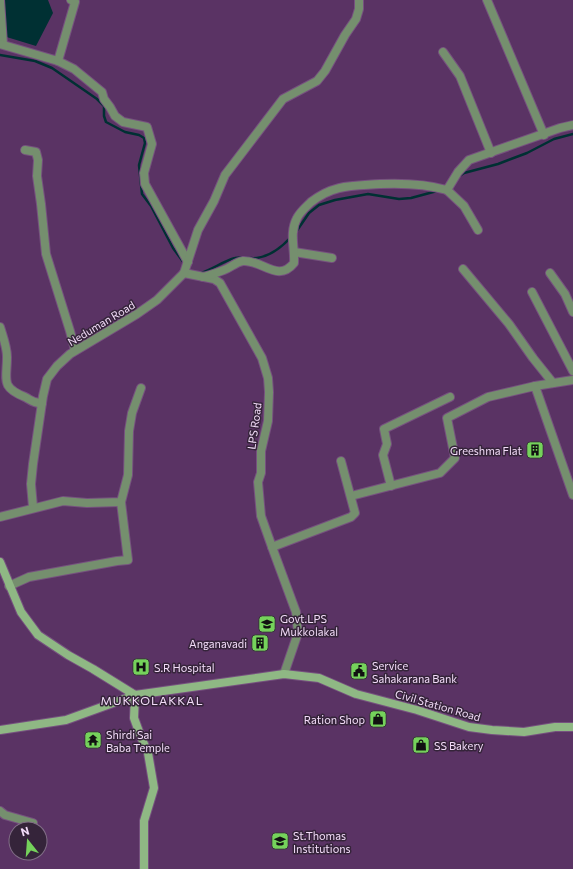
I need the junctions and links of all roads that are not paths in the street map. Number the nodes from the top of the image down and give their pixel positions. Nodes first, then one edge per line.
1 (0, 0) edge
2 (71, 0) edge
3 (359, 0) edge
4 (486, 0) edge
5 (2, 44) edge
6 (443, 52) dead end
7 (58, 61) junction
8 (573, 125) edge
9 (544, 135) junction
10 (26, 150) dead end
11 (491, 153) junction
12 (447, 190) junction
13 (478, 230) dead end
14 (294, 252) junction
15 (332, 258) dead end
16 (188, 262) junction
17 (463, 269) dead end
18 (550, 273) dead end
19 (184, 274) junction
20 (203, 278) junction
21 (532, 292) dead end
22 (573, 312) edge
23 (0, 327) edge
24 (75, 350) junction
25 (573, 372) edge
26 (573, 380) edge
27 (553, 383) junction
28 (535, 386) junction
29 (141, 388) dead end
30 (450, 397) dead end
31 (42, 403) junction
32 (341, 462) dead end
33 (391, 486) junction
34 (573, 495) edge
35 (351, 496) junction
36 (121, 502) junction
37 (34, 507) junction
38 (0, 517) edge
39 (272, 547) junction
40 (0, 562) edge
41 (9, 586) junction
42 (284, 674) junction
43 (135, 695) junction
44 (573, 727) edge
45 (0, 730) edge
46 (0, 811) edge
47 (27, 821) edge
48 (144, 869) edge

1 - 5 street
2 - 7 street
3 - 16 street
4 - 9 street
5 - 7 street
6 - 11 street
7 - 16 street
8 - 9 street
9 - 11 street
10 - 24 street
11 - 12 street
12 - 13 street
12 - 14 street
14 - 15 street
14 - 20 street
16 - 19 street
17 - 27 street
18 - 22 street
19 - 20 street, LPS Road
19 - 24 street, Neduman Road
20 - 39 street, LPS Road
21 - 25 street
23 - 31 street
24 - 31 street, Neduman Road
26 - 27 street
27 - 28 street
28 - 33 street
28 - 34 street
29 - 36 street
30 - 33 street
31 - 37 street, Neduman Road
32 - 35 street
33 - 35 street
35 - 39 street
36 - 37 street
36 - 41 street
37 - 38 street
39 - 42 street, LPS Road
40 - 41 main road
41 - 43 main road
42 - 43 main road, Civil Station Road
42 - 44 main road, Civil Station Road
43 - 45 main road, Civil Station Road
43 - 48 main road
46 - 47 street

